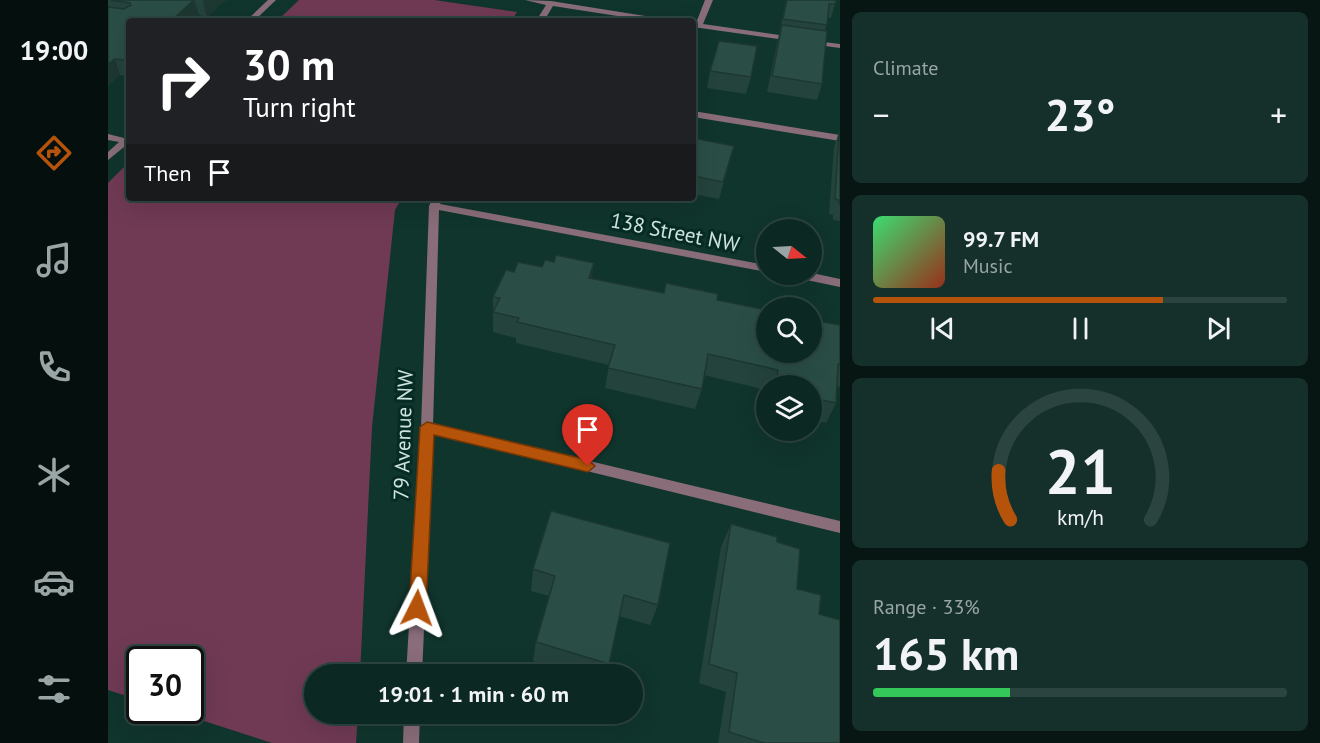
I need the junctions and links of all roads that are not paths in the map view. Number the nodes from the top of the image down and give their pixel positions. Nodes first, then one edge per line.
1 (272, 0) edge
2 (529, 0) edge
3 (708, 0) edge
4 (551, 3) junction
5 (253, 18) edge
6 (542, 18) edge
7 (645, 18) edge
8 (696, 26) edge
9 (840, 46) edge
10 (696, 114) edge
11 (108, 138) edge
12 (840, 138) edge
13 (126, 139) edge
14 (126, 140) edge
15 (108, 157) edge
16 (436, 202) edge
17 (756, 267) edge
18 (822, 279) edge
19 (840, 282) edge
20 (427, 427) junction
21 (840, 527) edge
22 (415, 664) edge
23 (412, 724) edge
24 (411, 743) edge

1 - 5 street
2 - 4 street
3 - 8 street
4 - 6 street
4 - 7 street
8 - 9 street
10 - 12 street
11 - 13 street
14 - 15 street
16 - 17 street, 138 Street NW
16 - 20 street, 79 Avenue NW
18 - 19 street
20 - 21 street
20 - 22 street, 79 Avenue NW
23 - 24 street

